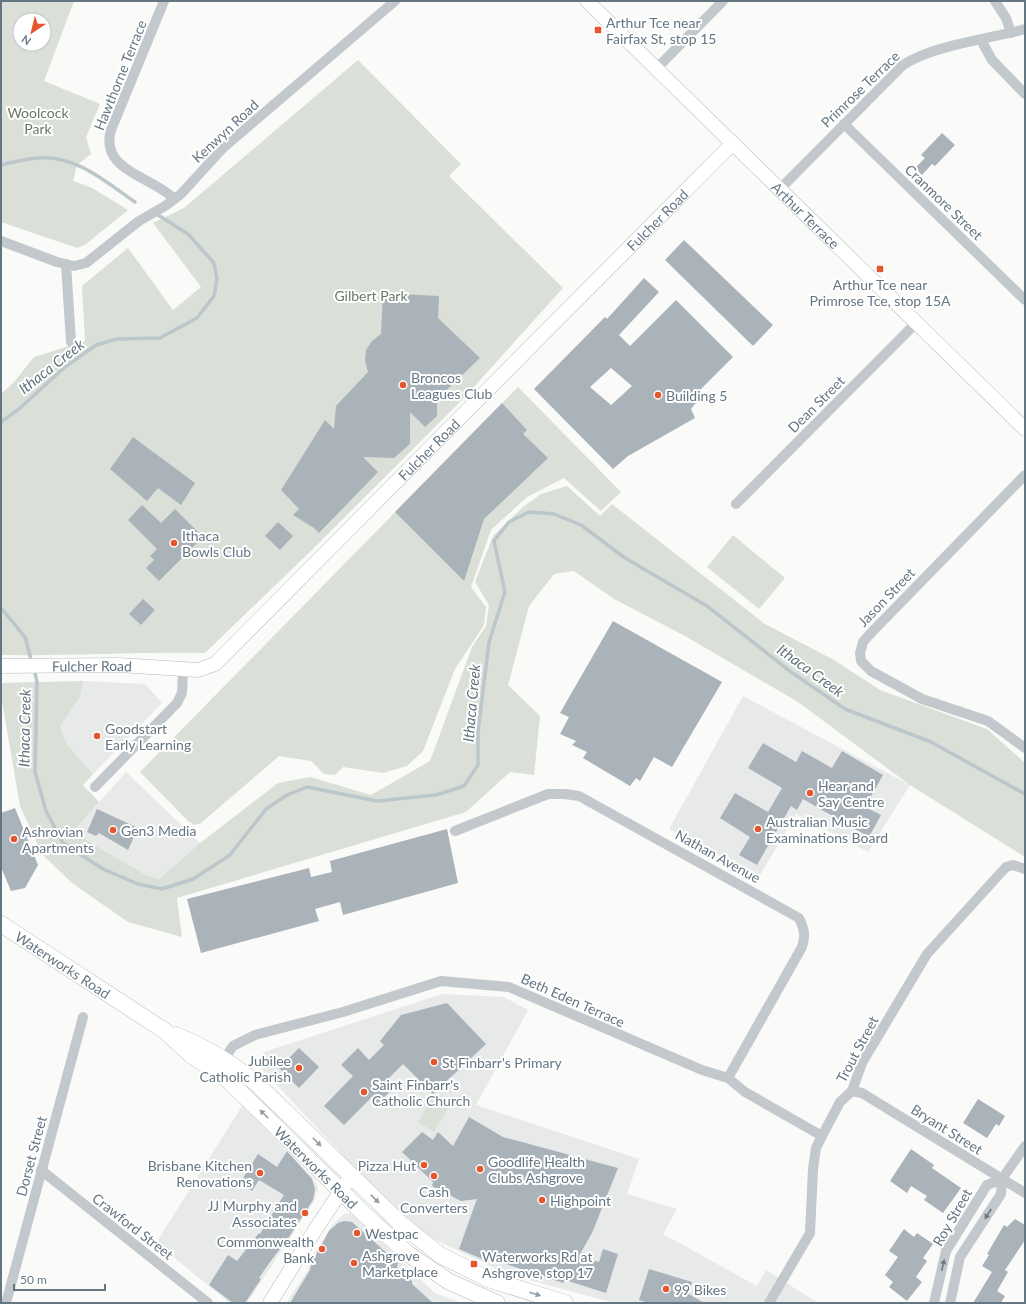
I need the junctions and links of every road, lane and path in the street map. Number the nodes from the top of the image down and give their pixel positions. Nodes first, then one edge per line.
1 (164, 1) edge
2 (395, 1) edge
3 (587, 1) edge
4 (723, 1) edge
5 (996, 1) edge
6 (1025, 30) edge
7 (1011, 33) junction
8 (981, 40) junction
9 (656, 69) junction
10 (1025, 94) edge
11 (844, 124) junction
12 (733, 143) junction
13 (780, 189) junction
14 (174, 199) junction
15 (1, 241) edge
16 (66, 264) junction
17 (1025, 300) edge
18 (916, 322) junction
19 (71, 342) dead end
20 (1025, 429) edge
21 (1025, 475) edge
22 (736, 504) dead end
23 (3, 666) edge
24 (184, 669) junction
25 (1025, 748) edge
26 (96, 787) dead end
27 (455, 831) dead end
28 (1023, 868) edge
29 (1, 924) edge
30 (83, 1017) dead end
31 (220, 1065) junction
32 (728, 1078) junction
33 (852, 1091) junction
34 (822, 1136) junction
35 (1025, 1146) edge
36 (41, 1170) junction
37 (351, 1176) junction
38 (1002, 1179) junction
39 (340, 1191) junction
40 (1025, 1193) edge
41 (6, 1303) edge
42 (208, 1303) edge
43 (270, 1303) edge
44 (497, 1303) edge
45 (565, 1303) edge
46 (769, 1303) edge
47 (934, 1303) edge
48 (950, 1303) edge

1 - 14 street, Hawthorne Terrace
2 - 14 street, Kenwyn Road
3 - 9 street, Arthur Terrace
4 - 9 street
5 - 7 street
6 - 7 street, Primrose Terrace
7 - 8 street, Primrose Terrace
8 - 10 street
8 - 11 street, Primrose Terrace
9 - 12 street, Arthur Terrace
11 - 13 street, Primrose Terrace
11 - 17 street, Cranmore Street
12 - 13 street, Arthur Terrace
12 - 24 street, Fulcher Road
13 - 18 street, Arthur Terrace
14 - 16 street, Kenwyn Road
15 - 16 street
16 - 19 street
18 - 20 street, Arthur Terrace
18 - 22 street, Dean Street
21 - 25 street, Jason Street
23 - 24 street, Fulcher Road
24 - 26 street
27 - 32 street, Nathan Avenue
28 - 33 street, Trout Street
29 - 31 main road, Waterworks Road
30 - 36 street, Dorset Street
31 - 32 street, Beth Eden Terrace
31 -> 37 main road, Waterworks Road
39 -> 31 main road, Waterworks Road
32 - 34 street, Beth Eden Terrace
33 - 34 street, Trout Street
33 - 38 street, Bryant Street
34 - 46 street, Trout Street
35 - 38 street, Roy Street
36 - 41 street, Dorset Street
36 - 42 street, Crawford Street
37 - 39 street
37 -> 45 main road, Waterworks Road
38 - 40 street, Bryant Street
47 -> 38 street, Roy Street
38 -> 48 street, Roy Street
39 - 43 street
39 - 44 main road, Waterworks Road

